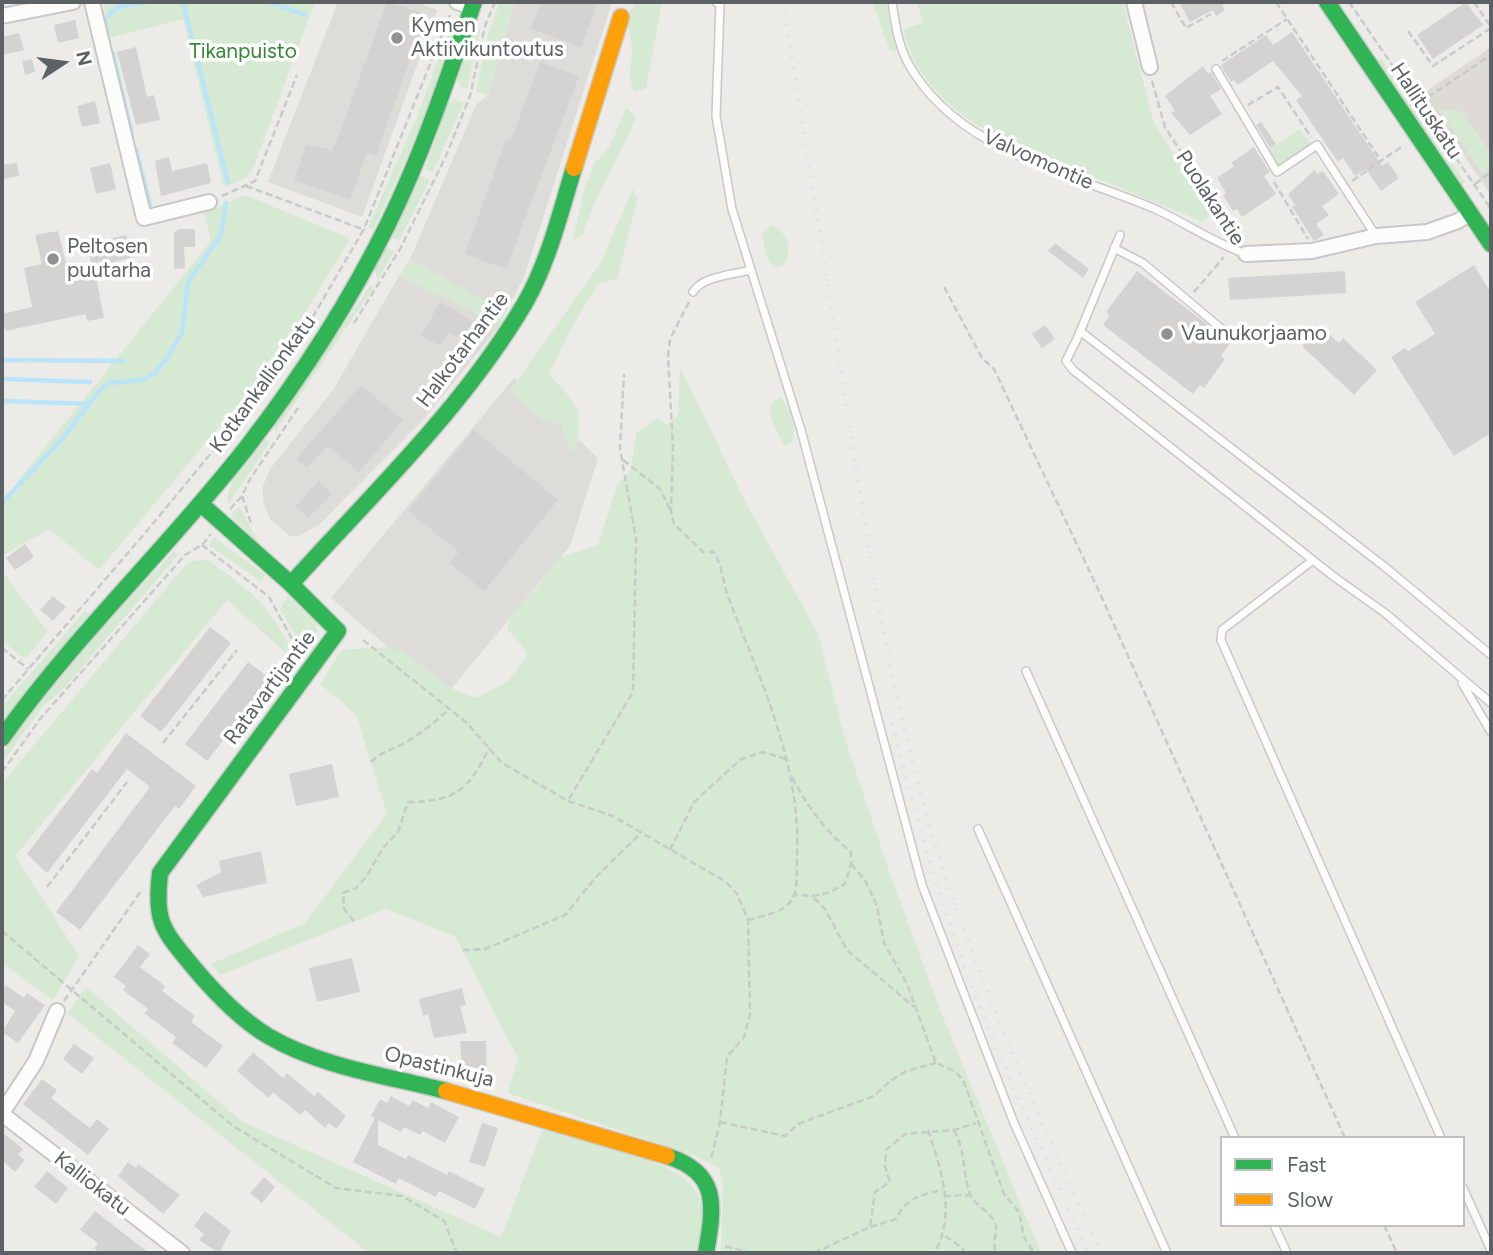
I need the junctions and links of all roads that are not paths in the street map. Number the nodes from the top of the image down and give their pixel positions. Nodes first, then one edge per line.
1 (73, 2) edge
2 (92, 2) edge
3 (892, 2) edge
4 (1134, 2) edge
5 (1327, 2) edge
6 (719, 3) edge
7 (464, 5) edge
8 (2, 16) edge
9 (621, 17) dead end
10 (1150, 67) road end
11 (1215, 68) road end
12 (209, 202) road end
13 (1470, 213) junction
14 (1120, 235) dead end
15 (1377, 236) junction
16 (1491, 244) edge
17 (1114, 248) junction
18 (1246, 254) joint
19 (750, 270) junction
20 (693, 292) road end
21 (1080, 331) junction
22 (1229, 335) dead end
23 (201, 504) junction
24 (1313, 560) junction
25 (291, 584) junction
26 (1491, 655) edge
27 (1026, 671) dead end
28 (1458, 677) junction
29 (1491, 703) edge
30 (1491, 732) edge
31 (2, 738) edge
32 (978, 829) dead end
33 (149, 889) joint
34 (57, 1011) road end
35 (2, 1114) edge
36 (1234, 1136) edge
37 (1440, 1136) edge
38 (1465, 1192) edge
39 (1275, 1227) edge
40 (707, 1247) edge
41 (1491, 1250) edge
42 (182, 1253) edge
43 (1072, 1253) edge
44 (1167, 1253) edge
45 (1287, 1253) edge

1 - 8 street
2 - 12 street
3 - 18 lane, Valvomontie
4 - 10 street
5 - 13 street, Hallituskatu
6 - 19 lane
7 - 23 street, Kotkankallionkatu
9 - 25 street, Halkotarhantie
11 - 15 lane
13 - 15 street, Puolakantie
13 - 16 street, Hallituskatu
14 - 17 lane
15 - 18 street, Puolakantie
17 - 21 lane
17 - 22 lane
19 - 20 lane
19 - 43 lane
21 - 24 lane
21 - 26 lane
23 - 25 street, Ratavartijantie
23 - 31 street, Kotkankallionkatu
24 - 28 lane
24 - 37 lane
25 - 33 street, Ratavartijantie
27 - 36 lane
28 - 29 lane
28 - 30 lane
32 - 44 lane
33 - 40 street, Opastinkuja
34 - 35 street
35 - 42 street, Kalliokatu
38 - 41 lane
39 - 45 lane

